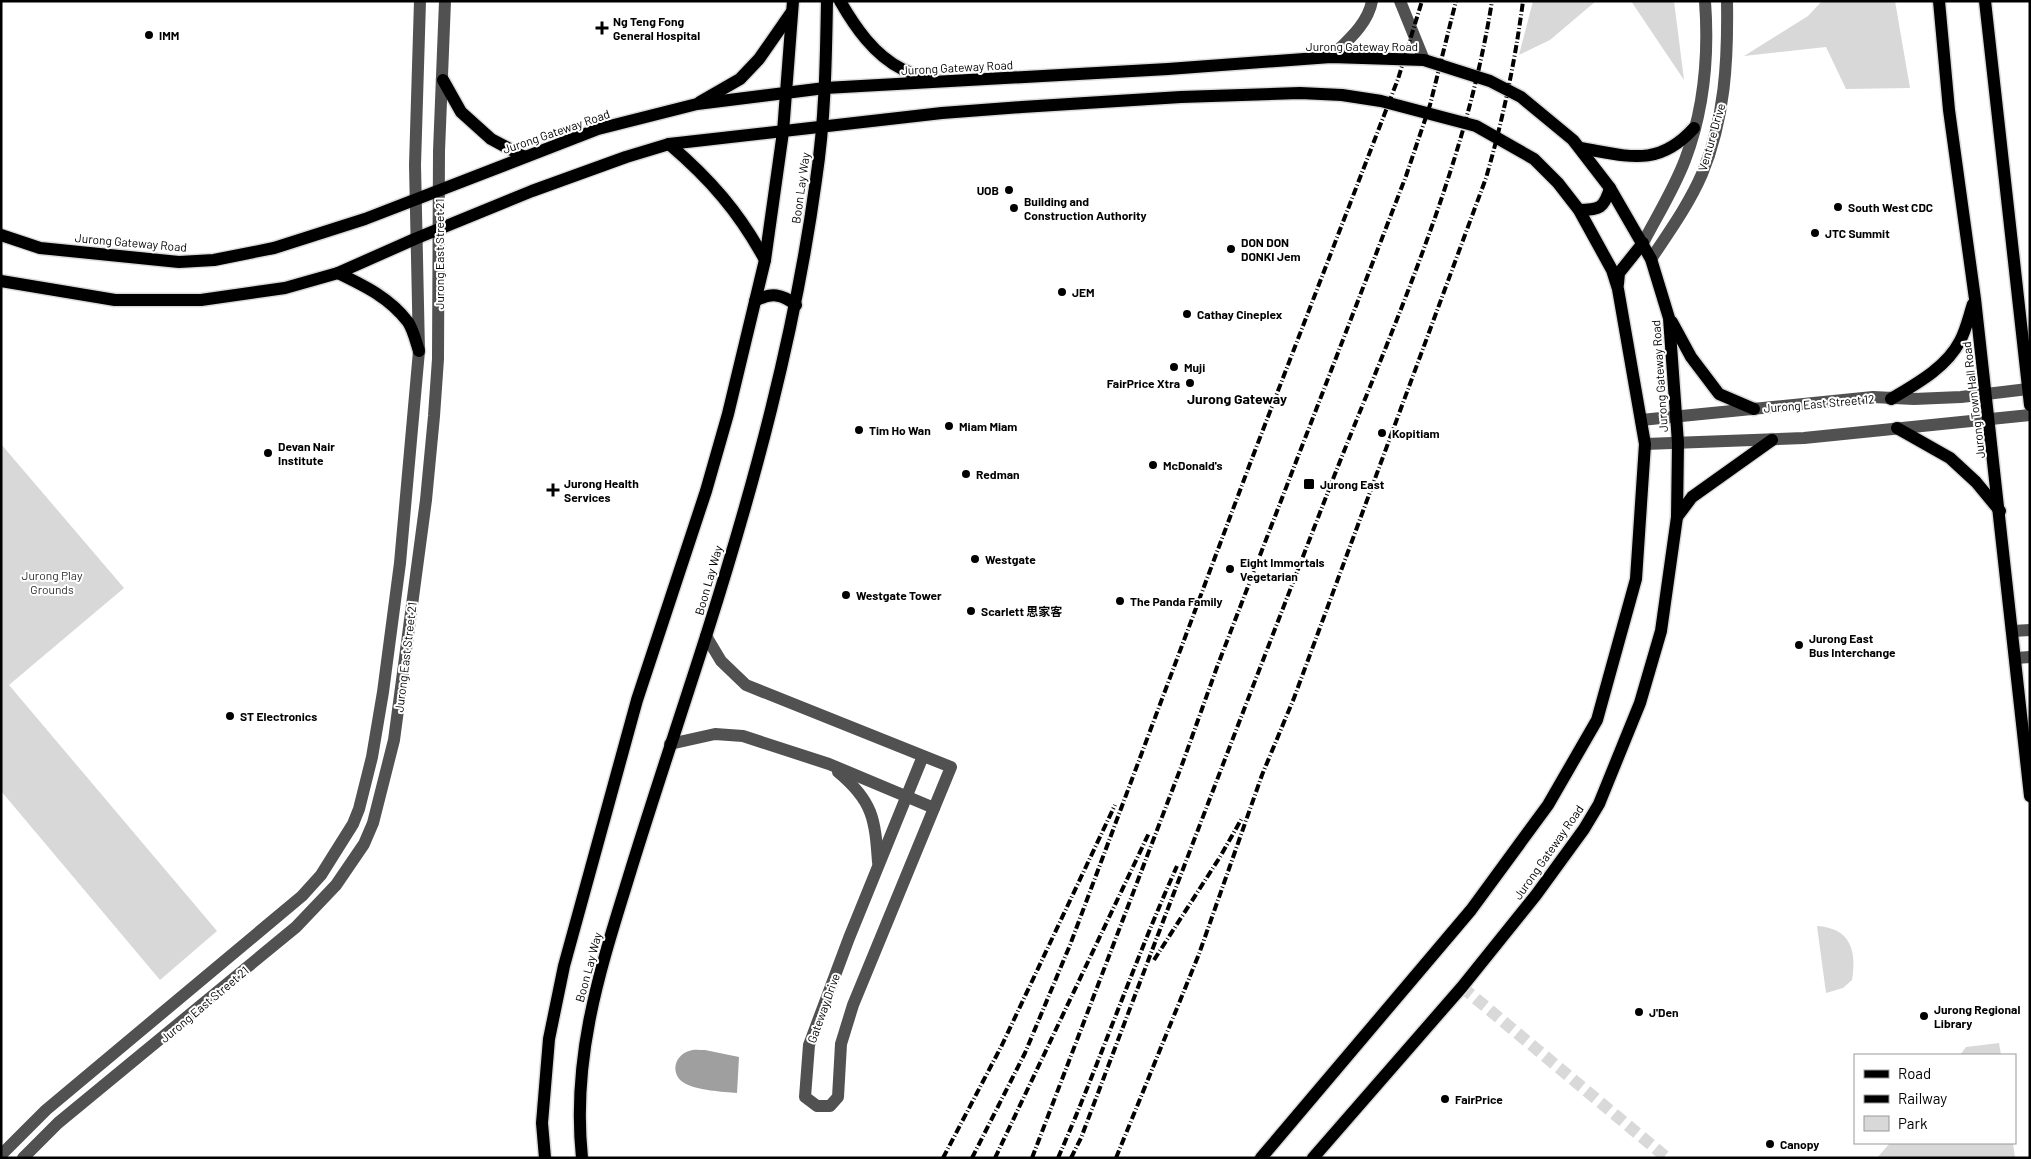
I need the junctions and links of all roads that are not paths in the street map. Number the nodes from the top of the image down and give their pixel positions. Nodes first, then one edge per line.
1 (420, 1) edge
2 (445, 1) edge
3 (827, 1) edge
4 (840, 1) edge
5 (1372, 1) edge
6 (1400, 1) edge
7 (1705, 1) edge
8 (1727, 1) edge
9 (1939, 1) edge
10 (1985, 1) edge
11 (793, 6) edge
12 (1331, 57) junction
13 (1424, 60) junction
14 (443, 80) junction
15 (938, 82) junction
16 (825, 88) junction
17 (787, 94) junction
18 (697, 104) junction
19 (822, 126) junction
20 (1694, 128) junction
21 (783, 132) junction
22 (669, 144) junction
23 (1580, 148) junction
24 (523, 156) junction
25 (439, 188) junction
26 (1610, 188) junction
27 (416, 199) junction
28 (1579, 210) junction
29 (439, 228) junction
30 (1, 235) edge
31 (416, 238) junction
32 (1643, 243) junction
33 (1651, 259) junction
34 (765, 260) junction
35 (338, 273) junction
36 (1, 281) edge
37 (1618, 289) junction
38 (1975, 299) junction
39 (755, 301) junction
40 (796, 305) junction
41 (1669, 318) junction
42 (419, 351) junction
43 (2028, 389) junction
44 (1986, 394) junction
45 (1891, 399) junction
46 (2030, 405) edge
47 (1754, 409) junction
48 (2030, 415) edge
49 (1676, 417) junction
50 (1988, 418) junction
51 (1641, 420) junction
52 (1896, 428) junction
53 (1772, 440) junction
54 (1678, 443) junction
55 (1645, 444) junction
56 (2000, 511) junction
57 (1677, 517) junction
58 (2013, 630) junction
59 (2030, 630) edge
60 (706, 636) junction
61 (2030, 657) edge
62 (2016, 658) junction
63 (670, 744) junction
64 (923, 756) junction
65 (828, 764) junction
66 (907, 795) junction
67 (2030, 796) edge
68 (934, 808) junction
69 (878, 865) junction
70 (1, 1156) edge
71 (23, 1158) edge
72 (545, 1158) edge
73 (582, 1158) edge
74 (1261, 1158) edge
75 (1313, 1158) edge

1 - 27 street, Jurong East Street 21
2 - 14 street, Jurong East Street 21
3 - 16 main road, Boon Lay Way
4 - 15 main road
5 - 12 street
6 - 13 street
7 - 20 street, Venture Drive
8 - 33 street, Venture Drive
9 - 38 main road, Jurong Town Hall Road
10 - 43 main road
11 - 17 main road, Boon Lay Way
11 - 18 main road
12 - 13 main road, Jurong Gateway Road
12 - 15 main road, Jurong Gateway Road
13 - 23 main road, Jurong Gateway Road
14 - 24 main road
14 - 25 street, Jurong East Street 21
15 - 16 main road, Jurong Gateway Road
16 - 17 main road, Jurong Gateway Road
16 - 19 main road, Boon Lay Way
17 - 18 main road, Jurong Gateway Road
17 - 21 main road, Boon Lay Way
18 - 24 main road, Jurong Gateway Road
19 - 21 main road, Jurong Gateway Road
19 - 28 main road, Jurong Gateway Road
19 - 40 main road, Boon Lay Way
20 - 23 main road
20 - 32 street, Venture Drive
21 - 22 main road, Jurong Gateway Road
21 - 34 main road, Boon Lay Way
22 - 29 main road, Jurong Gateway Road
22 - 34 main road
23 - 26 main road, Jurong Gateway Road
24 - 25 main road, Jurong Gateway Road
25 - 27 main road, Jurong Gateway Road
25 - 29 street, Jurong East Street 21
26 - 28 main road
26 - 32 main road, Jurong Gateway Road
27 - 30 main road, Jurong Gateway Road
27 - 31 street, Jurong East Street 21
28 - 37 main road, Jurong Gateway Road
29 - 31 main road, Jurong Gateway Road
29 - 71 street, Jurong East Street 21
31 - 35 main road, Jurong Gateway Road
31 - 42 street, Jurong East Street 21
32 - 33 main road, Jurong Gateway Road
32 - 37 main road
33 - 41 main road, Jurong Gateway Road
34 - 39 main road, Boon Lay Way
35 - 36 main road, Jurong Gateway Road
35 - 42 main road
37 - 51 main road, Jurong Gateway Road
38 - 44 main road, Jurong Town Hall Road
38 - 45 main road
39 - 40 main road
39 - 72 main road, Boon Lay Way
40 - 60 main road, Boon Lay Way
41 - 47 main road
41 - 49 main road, Jurong Gateway Road
42 - 70 street, Jurong East Street 21
43 - 44 street, Jurong East Street 12
43 - 46 main road
44 - 45 street, Jurong East Street 12
44 - 50 main road, Jurong Town Hall Road
45 - 47 street, Jurong East Street 12
47 - 49 street, Jurong East Street 12
48 - 50 street
49 - 51 street, Jurong East Street 12
49 - 54 main road, Jurong Gateway Road
50 - 52 street
50 - 56 main road, Jurong Town Hall Road
51 - 55 main road, Jurong Gateway Road
52 - 53 street
52 - 56 main road
53 - 54 street
53 - 57 main road
54 - 55 street
54 - 57 main road, Jurong Gateway Road
55 - 74 main road, Jurong Gateway Road
56 - 58 main road, Jurong Town Hall Road
57 - 75 main road, Jurong Gateway Road
58 - 59 street
58 - 62 main road, Jurong Town Hall Road
60 - 63 main road, Boon Lay Way
60 - 64 street, Gateway Drive
61 - 62 street
62 - 67 main road, Jurong Town Hall Road
63 - 65 street
63 - 73 main road, Boon Lay Way
64 - 66 street, Gateway Drive
64 - 68 street, Gateway Drive
65 - 66 street
65 - 69 street
66 - 68 street
66 - 69 street, Gateway Drive
68 - 69 street, Gateway Drive

